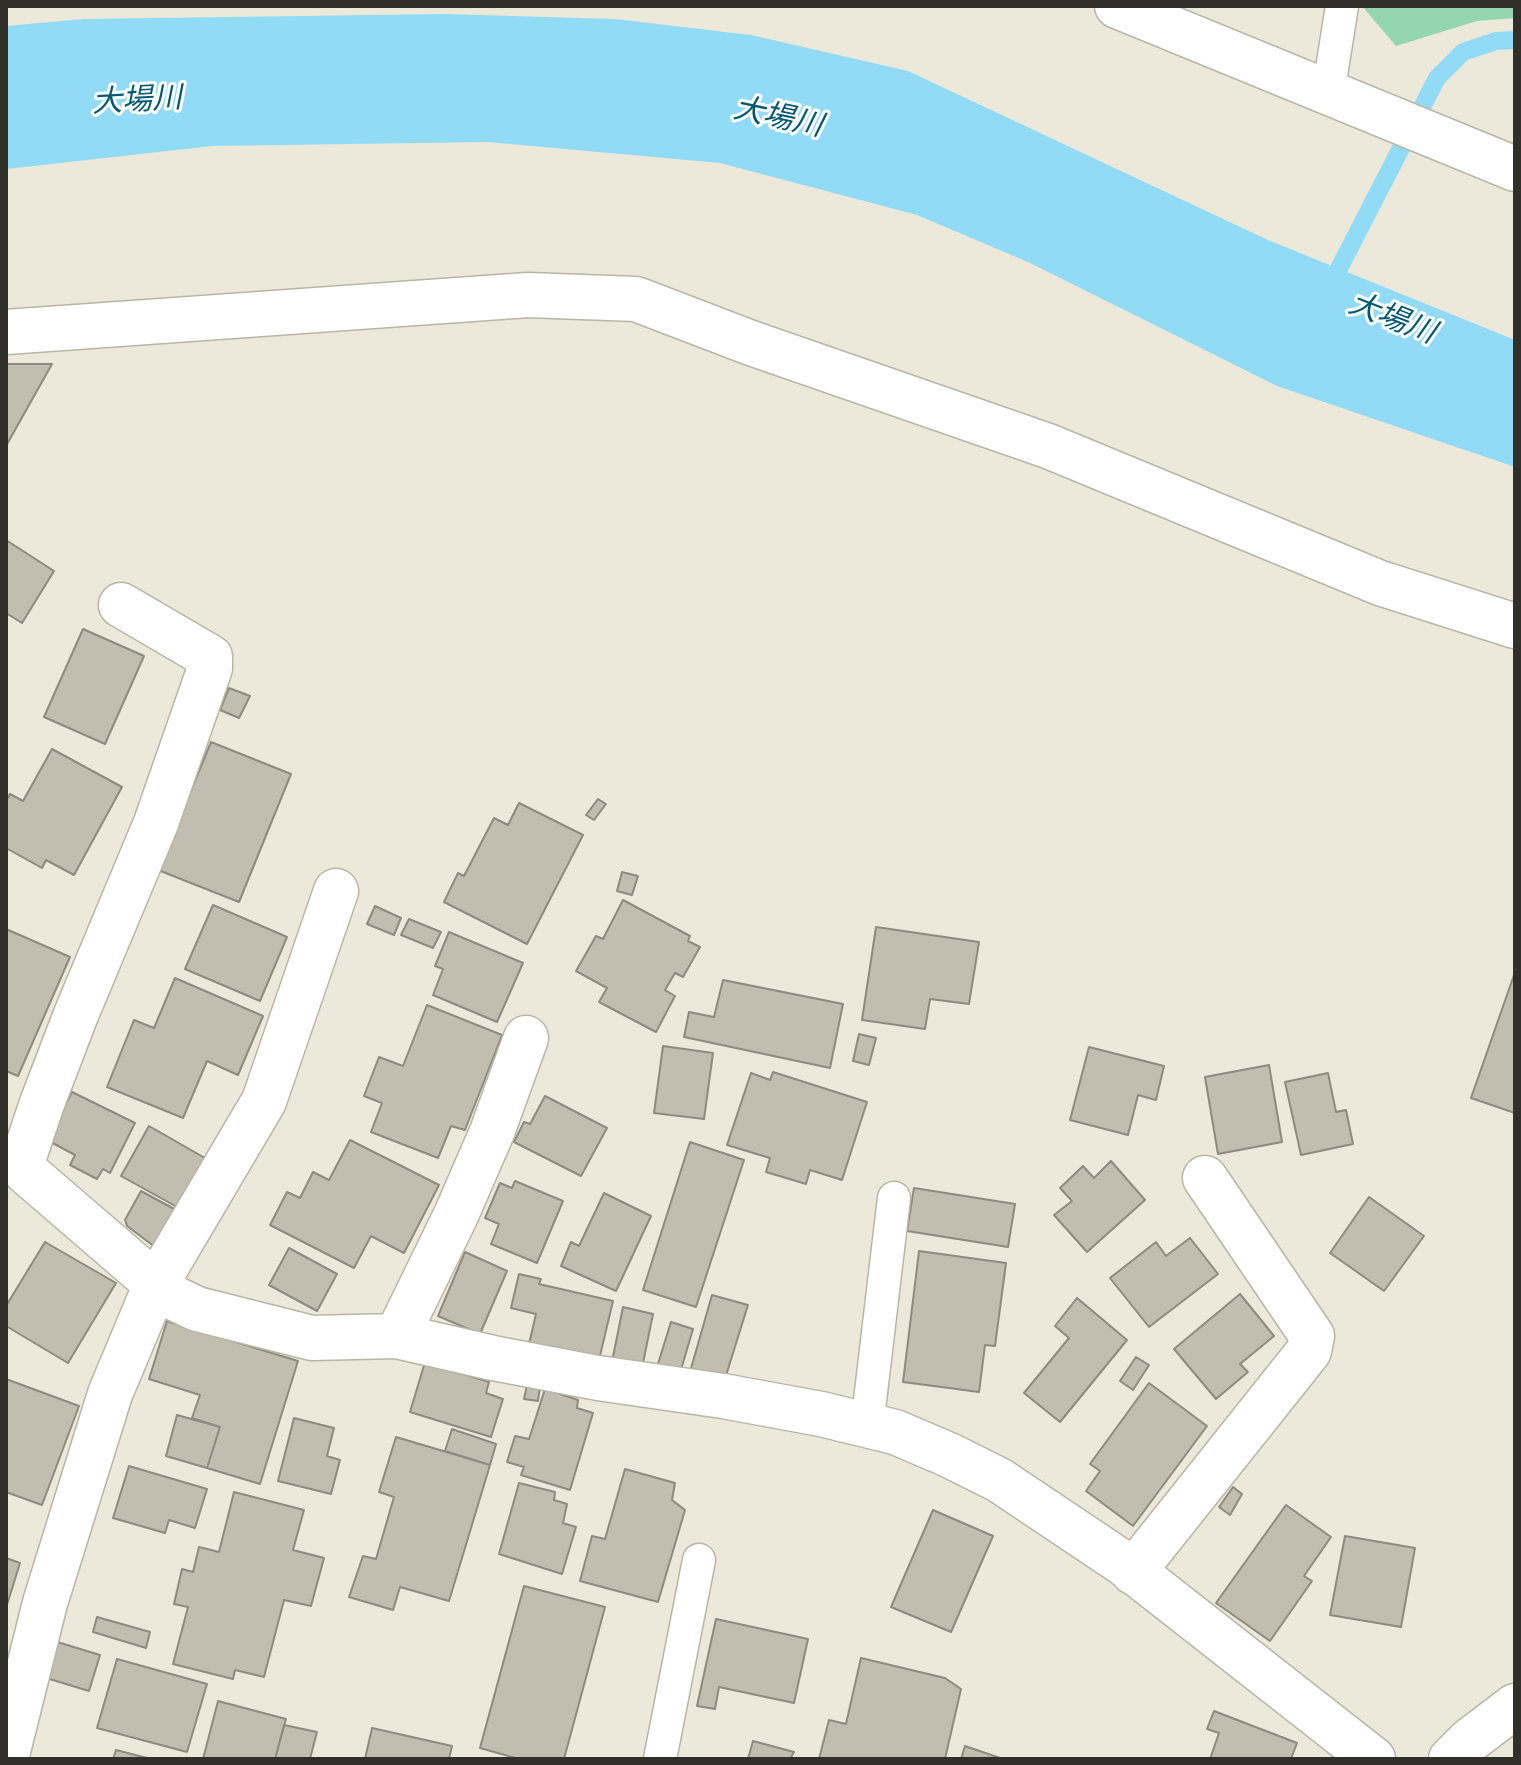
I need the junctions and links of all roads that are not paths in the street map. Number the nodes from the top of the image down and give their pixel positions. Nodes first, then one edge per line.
1 (1117, 6) edge
2 (1342, 6) edge
3 (1328, 94) junction
4 (1515, 169) edge
5 (6, 332) edge
6 (121, 605) dead end
7 (1515, 626) edge
8 (336, 891) dead end
9 (526, 1038) dead end
10 (1205, 1178) dead end
11 (894, 1198) dead end
12 (156, 1284) junction
13 (397, 1336) junction
14 (867, 1426) junction
15 (699, 1560) dead end
16 (1133, 1572) junction
17 (1515, 1706) edge
18 (6, 1759) edge
19 (660, 1759) edge
20 (1373, 1759) edge
21 (1451, 1759) edge

1 - 3 street
2 - 3 lane
3 - 4 street
5 - 7 street
6 - 12 street
8 - 12 street
9 - 13 street
10 - 16 street
11 - 14 lane
12 - 13 street
12 - 18 street
13 - 14 street
14 - 16 street
15 - 19 lane
16 - 20 street
17 - 21 street

